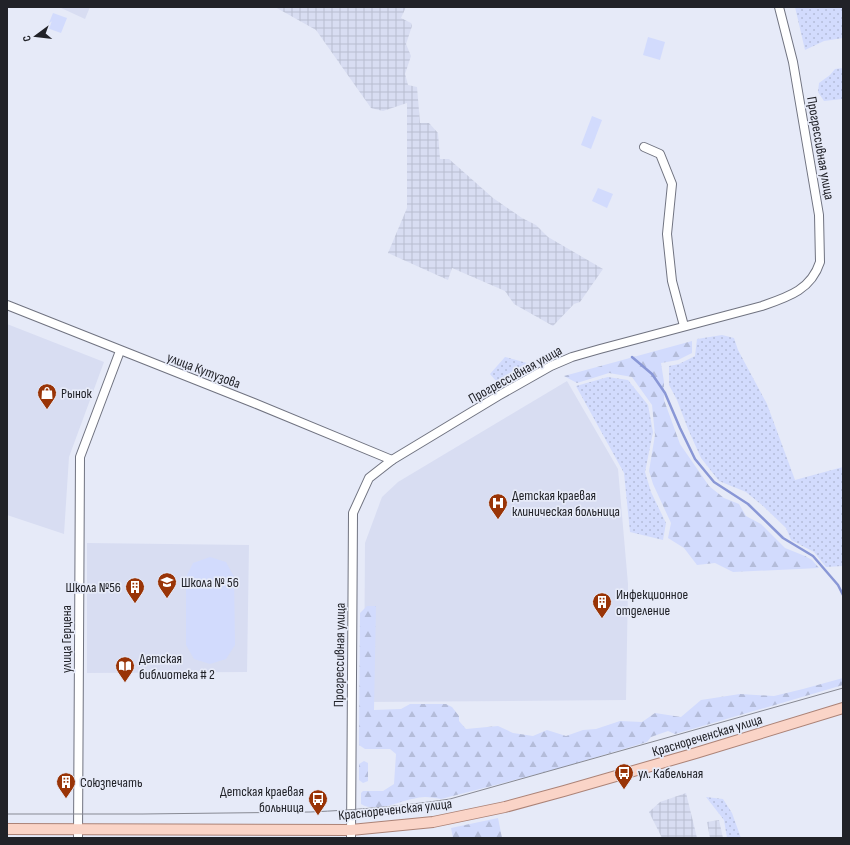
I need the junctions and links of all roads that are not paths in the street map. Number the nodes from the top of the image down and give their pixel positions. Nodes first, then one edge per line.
1 (779, 7) edge
2 (644, 147) dead end
3 (7, 305) edge
4 (684, 326) junction
5 (120, 351) junction
6 (392, 460) junction
7 (843, 708) edge
8 (7, 829) edge
9 (78, 833) edge
10 (351, 834) edge

1 - 4 street, Прогрессивная улица
2 - 4 street
3 - 5 street, улица Кутузова
4 - 6 street, Прогрессивная улица
5 - 6 street, улица Кутузова
5 - 9 street, улица Герцена
6 - 10 street, Прогрессивная улица
7 - 10 main road, Краснореченская улица
8 - 9 main road, Краснореченская улица
9 - 10 main road, Краснореченская улица

